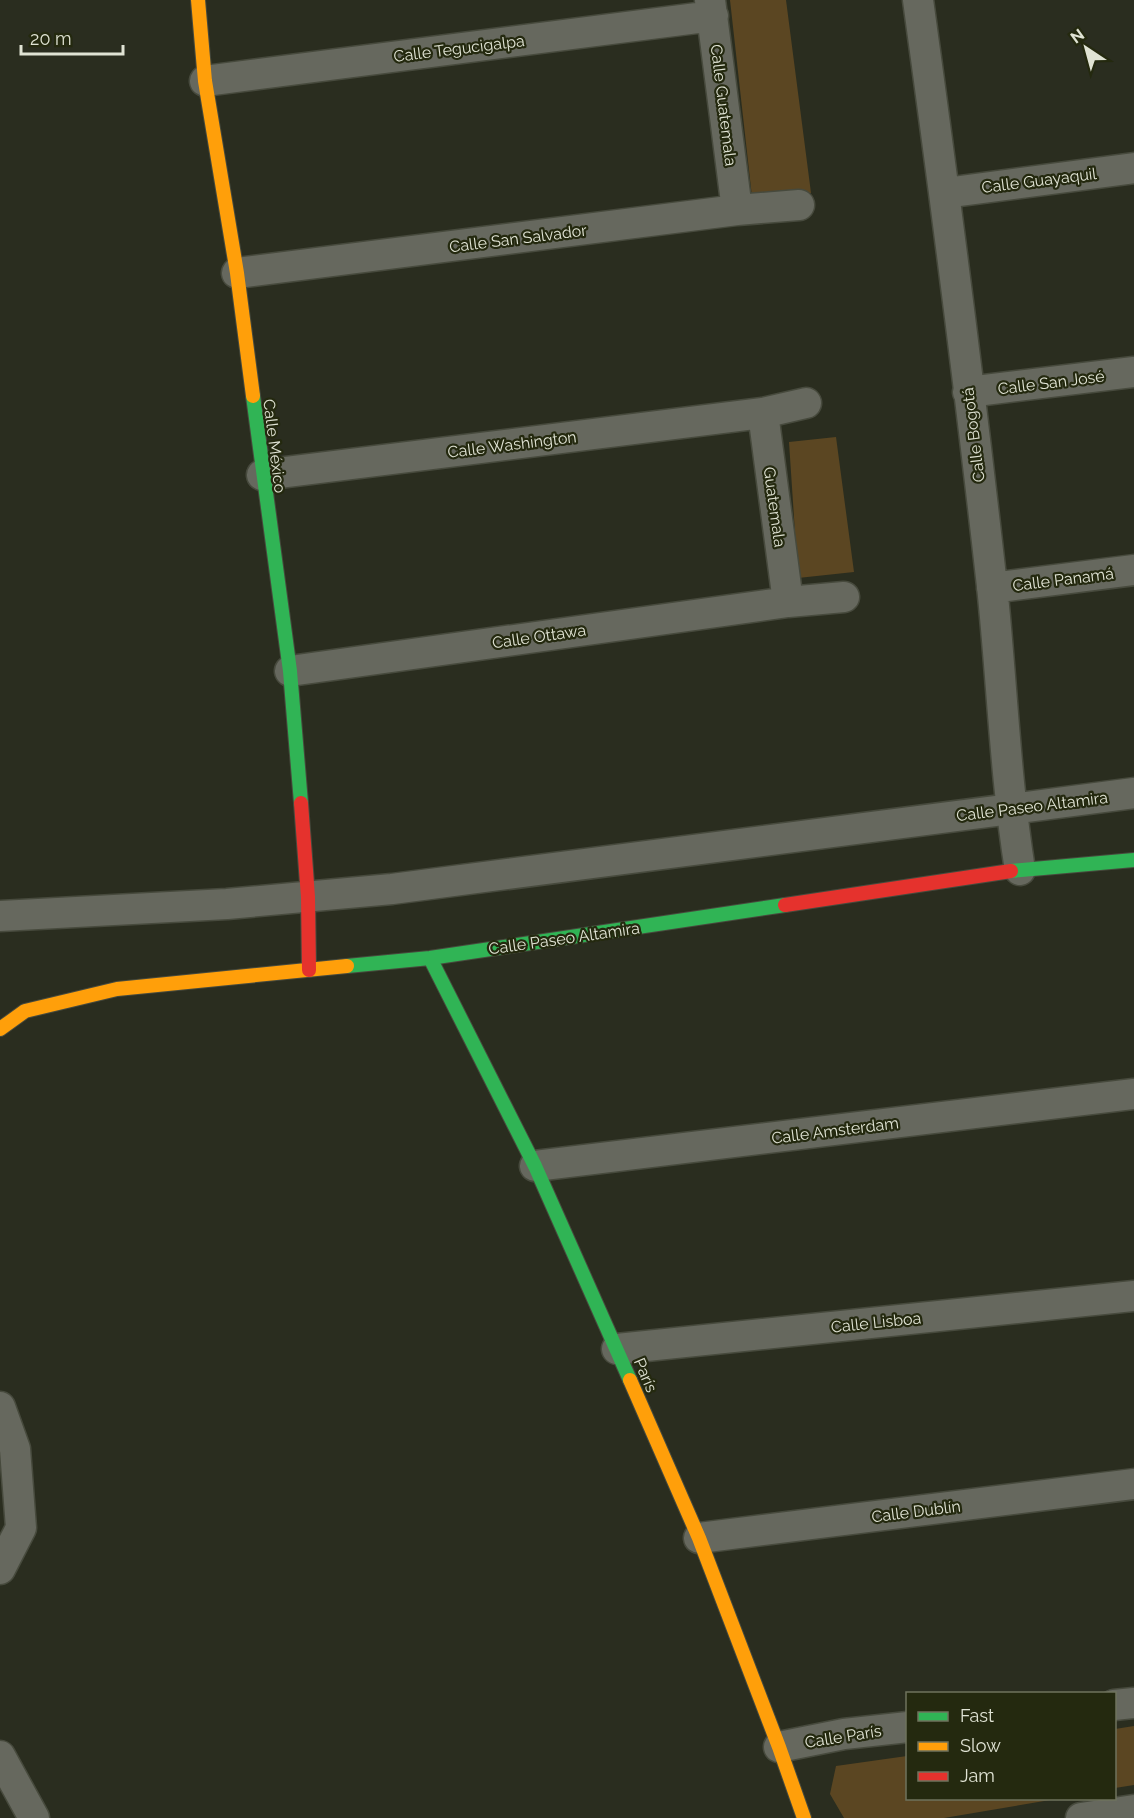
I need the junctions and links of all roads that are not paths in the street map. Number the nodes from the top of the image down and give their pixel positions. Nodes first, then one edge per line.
1 (198, 0) edge
2 (918, 0) edge
3 (712, 8) edge
4 (205, 81) junction
5 (1134, 168) edge
6 (945, 193) junction
7 (799, 205) dead end
8 (737, 210) junction
9 (237, 273) junction
10 (1134, 372) edge
11 (968, 392) junction
12 (806, 403) dead end
13 (763, 413) junction
14 (262, 475) junction
15 (1134, 570) edge
16 (992, 588) junction
17 (844, 597) dead end
18 (788, 602) junction
19 (290, 671) junction
20 (1134, 793) edge
21 (1010, 809) junction
22 (1134, 860) edge
23 (1020, 870) junction
24 (308, 897) junction
25 (0, 916) edge
26 (430, 958) junction
27 (309, 970) junction
28 (0, 1029) edge
29 (1134, 1094) edge
30 (535, 1166) junction
31 (1134, 1296) edge
32 (617, 1349) junction
33 (0, 1407) edge
34 (1134, 1484) edge
35 (699, 1538) junction
36 (0, 1569) edge
37 (1134, 1703) edge
38 (1116, 1705) edge
39 (906, 1727) edge
40 (779, 1746) junction
41 (0, 1756) edge
42 (1134, 1810) edge
43 (34, 1818) edge
44 (804, 1818) edge
45 (1081, 1818) edge

1 - 4 street, Calle México
2 - 6 street, Calle Bogotá
3 - 4 street, Calle Tegucigalpa
3 - 8 street, Calle Guatemala
4 - 9 street, Calle México
5 - 6 street, Calle Guayaquil
6 - 11 street, Calle Bogotá
7 - 8 street, Calle San Salvador
8 - 9 street, Calle San Salvador
9 - 14 street, Calle México
10 - 11 street, Calle San José
11 - 16 street, Calle Bogotá
12 - 13 street, Calle Washington
13 - 14 street, Calle Washington
13 - 18 street, Guatemala
14 - 19 street, Calle México
15 - 16 street, Calle Panamá
16 - 21 street, Calle Bogotá
17 - 18 street, Calle Ottawa
18 - 19 street, Calle Ottawa
19 - 24 street, Calle México
20 - 21 street, Calle Paseo Altamira
21 - 23 street, Calle Bogotá
21 - 24 street, Calle Paseo Altamira
22 - 23 street, Calle Paseo Altamira
23 - 26 street, Calle Paseo Altamira
24 - 25 street, Calle Paseo Altamira
24 - 27 street, Calle México
26 - 27 street, Calle Paseo Altamira
26 - 30 street, París
27 - 28 street, Calle Paseo Altamira
29 - 30 street, Calle Amsterdam
30 - 32 street, París
31 - 32 street, Calle Lisboa
32 - 35 street, París
33 - 36 street
34 - 35 street, Calle Dublín
35 - 40 street, París
37 - 38 street
39 - 40 street, Calle París
40 - 44 street, París
41 - 43 street
42 - 45 street

